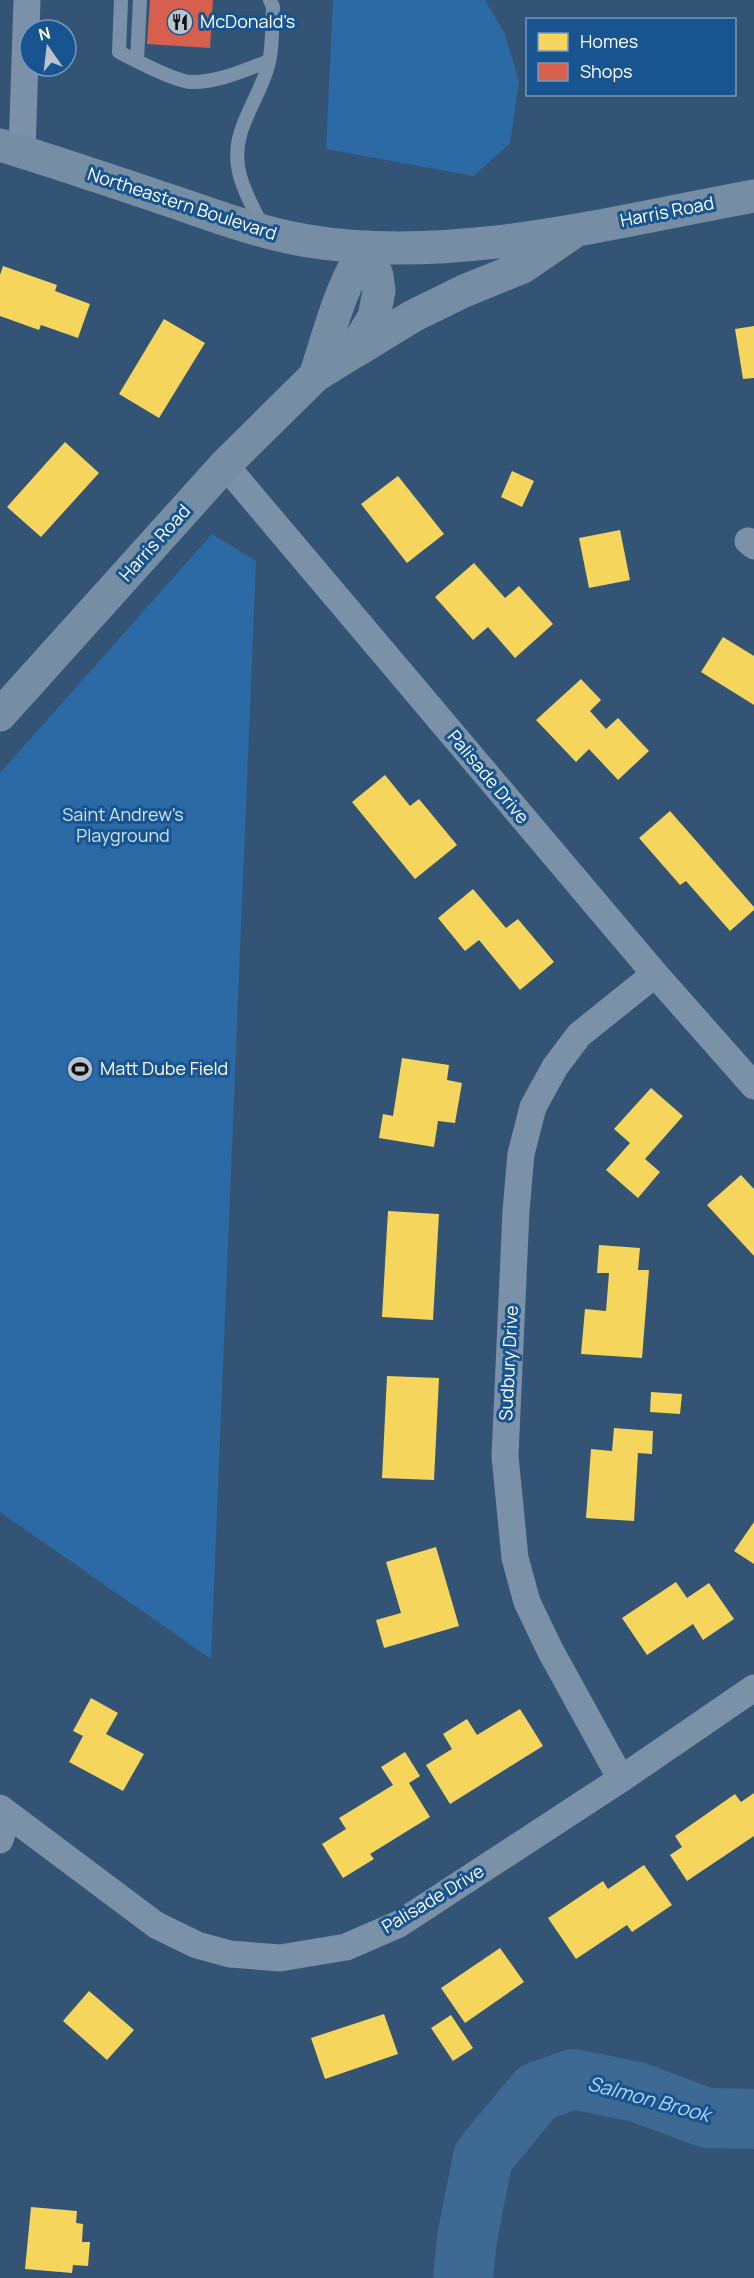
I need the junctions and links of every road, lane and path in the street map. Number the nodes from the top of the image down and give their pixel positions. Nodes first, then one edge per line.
1 (27, 0) edge
2 (121, 0) edge
3 (140, 0) edge
4 (270, 0) edge
5 (137, 61) junction
6 (269, 61) junction
7 (11, 148) edge
8 (754, 196) edge
9 (579, 228) junction
10 (265, 233) junction
11 (367, 247) junction
12 (352, 353) junction
13 (315, 376) junction
14 (225, 465) junction
15 (0, 716) edge
16 (655, 974) junction
17 (754, 1086) edge
18 (754, 1689) edge
19 (621, 1779) junction
20 (3, 1821) edge

1 - 7 street
2 - 5 lane
3 - 5 lane
4 - 6 lane
5 - 6 lane
6 - 10 lane
7 - 10 street, Northeastern Boulevard
8 - 9 street, Harris Road
9 - 11 street, Harris Road
9 - 12 street, Harris Road
10 - 11 street, Northeastern Boulevard
11 - 12 street, Harris Road
11 - 13 street, Harris Road
12 - 13 street, Harris Road
13 - 14 street, Harris Road
14 - 15 street, Harris Road
14 - 16 street, Palisade Drive
16 - 17 street, Palisade Drive
16 - 19 street, Sudbury Drive
18 - 19 street, Palisade Drive
19 - 20 street, Palisade Drive

